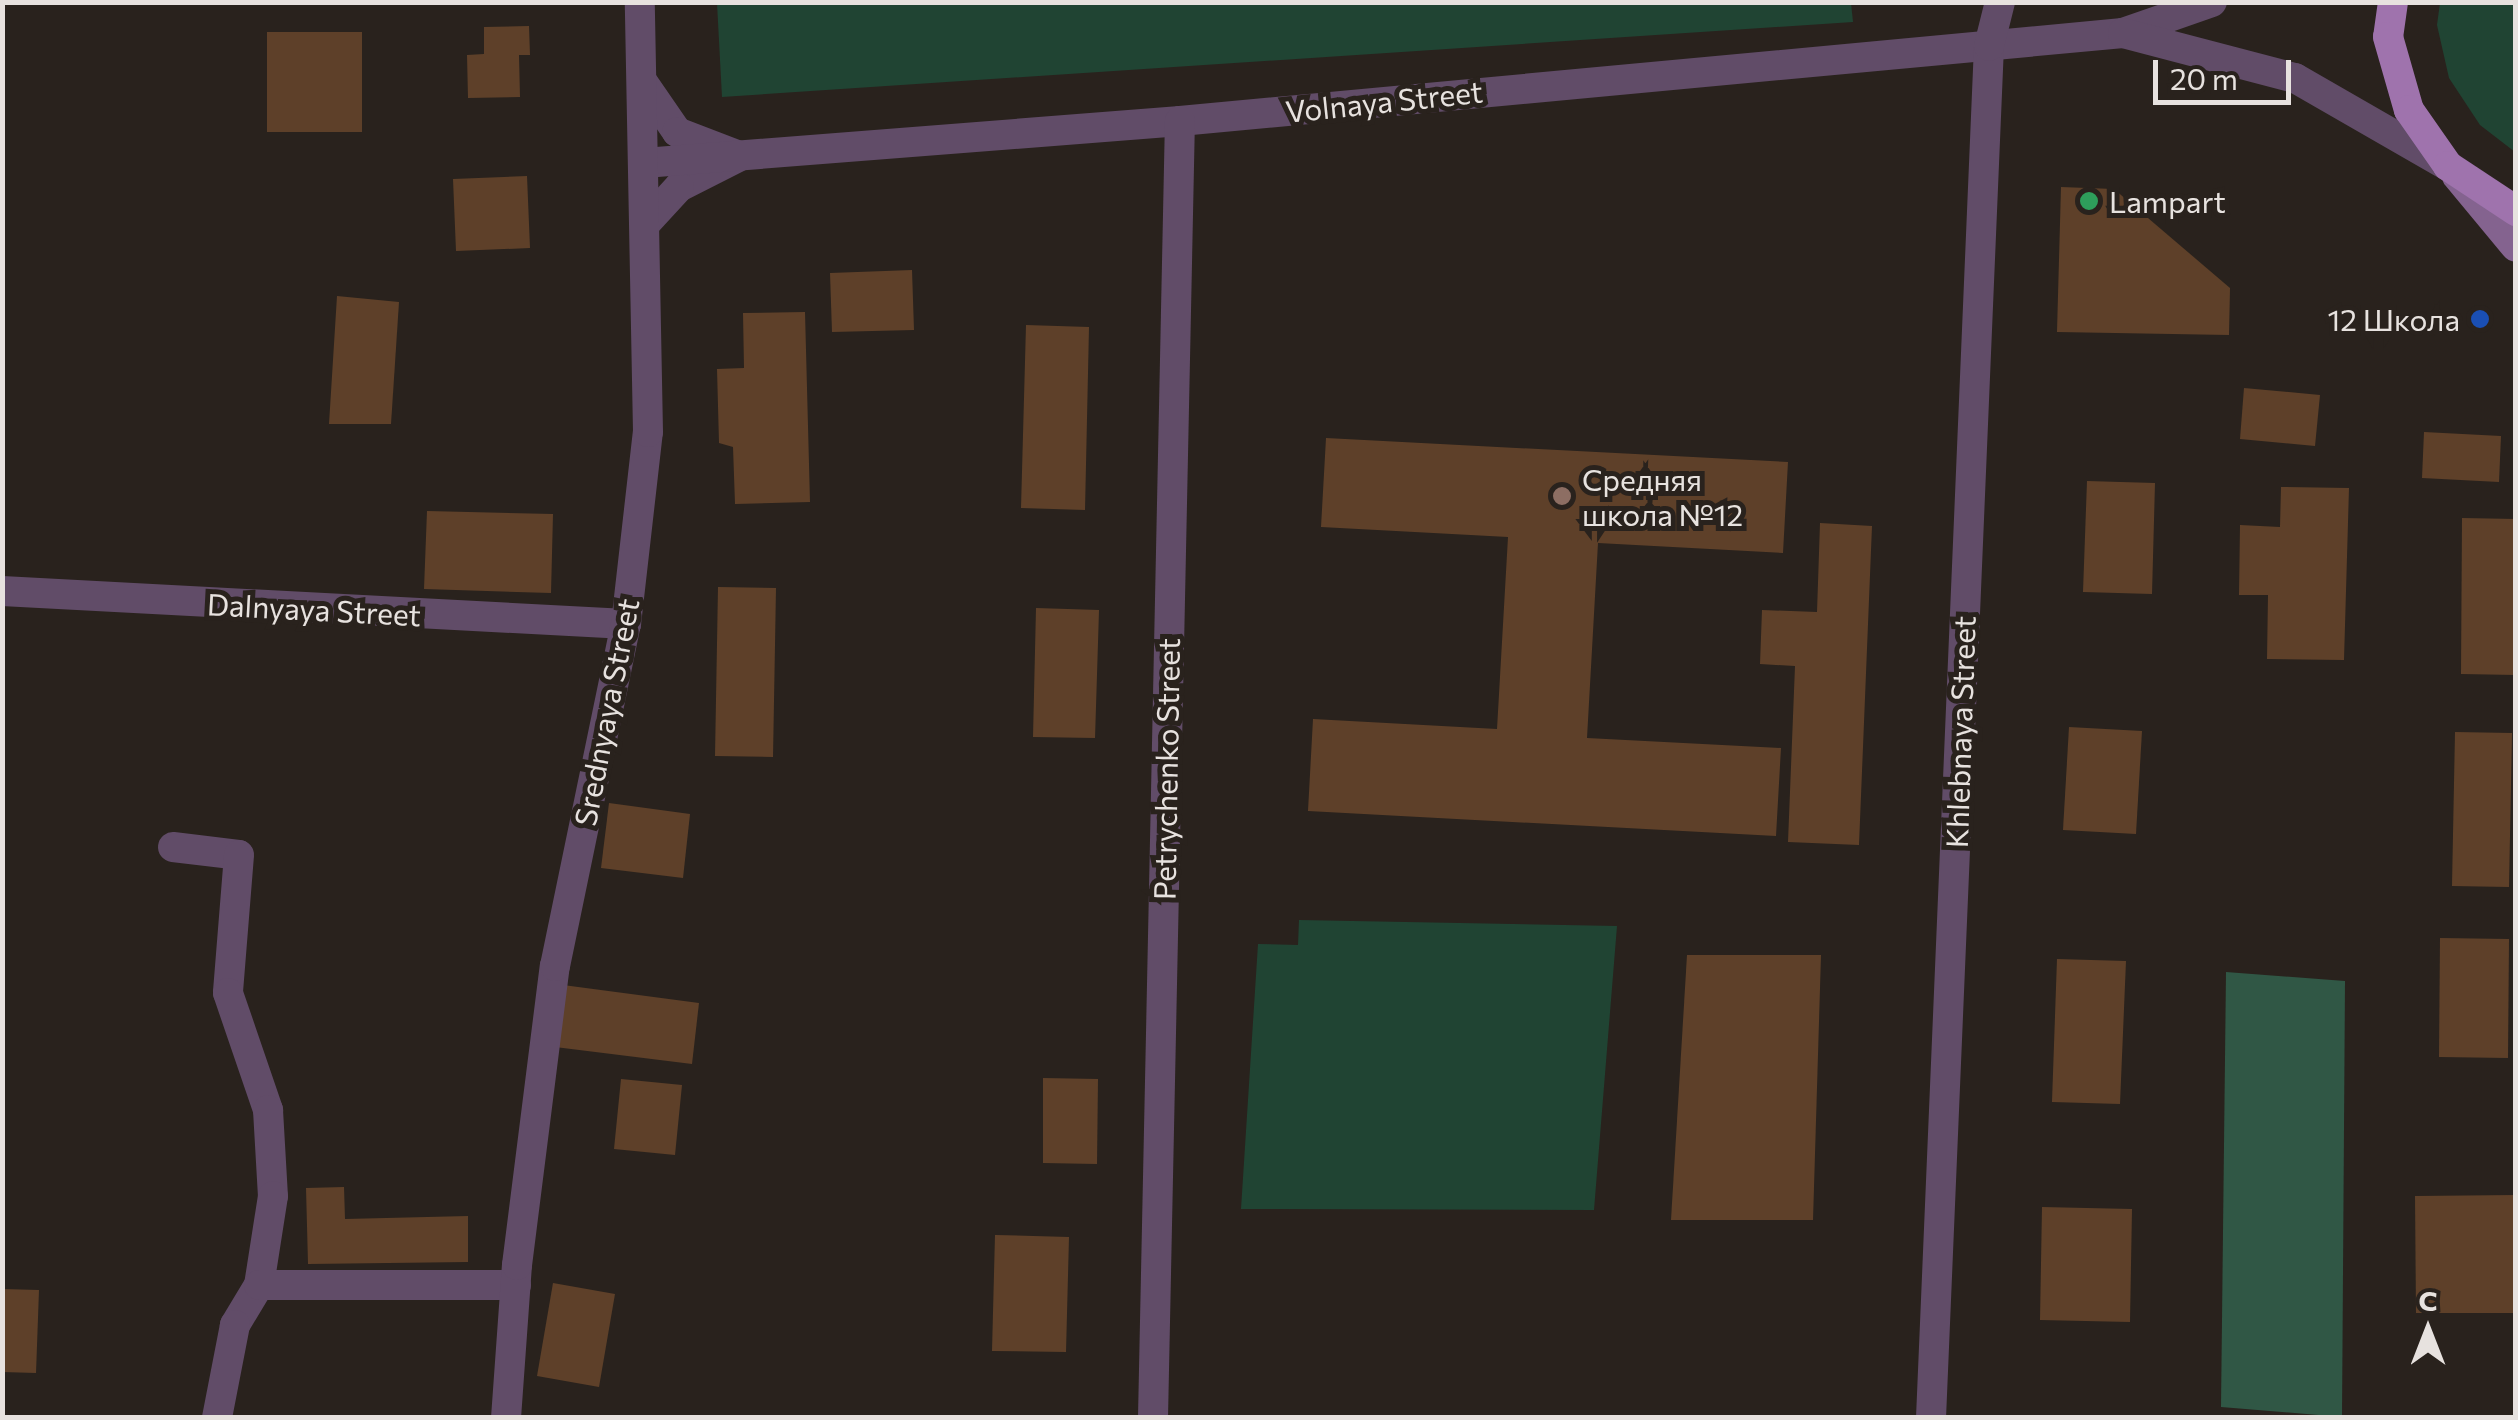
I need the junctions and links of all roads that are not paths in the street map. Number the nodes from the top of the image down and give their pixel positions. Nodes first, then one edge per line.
1 (640, 2) edge
2 (2000, 2) edge
3 (2212, 2) edge
4 (2393, 2) edge
5 (2123, 32) junction
6 (1989, 46) junction
7 (642, 82) junction
8 (1180, 121) junction
9 (740, 156) junction
10 (644, 162) junction
11 (2448, 166) junction
12 (2516, 211) edge
13 (645, 224) junction
14 (2516, 247) edge
15 (2, 590) edge
16 (626, 624) junction
17 (173, 847) dead end
18 (258, 1285) junction
19 (516, 1285) junction
20 (217, 1418) edge
21 (506, 1418) edge
22 (1153, 1418) edge
23 (1931, 1418) edge

1 - 7 street, Srednyaya Street
2 - 6 street, Khlebnaya Street
3 - 5 street
4 - 11 main road
5 - 6 street, Volnaya Street
5 - 11 street
6 - 8 street, Volnaya Street
6 - 23 street, Khlebnaya Street
7 - 9 street
7 - 10 street, Srednyaya Street
8 - 9 street, Volnaya Street
8 - 22 street, Petrychenko Street
9 - 10 street, Volnaya Street
9 - 13 street
10 - 13 street, Srednyaya Street
11 - 12 main road
11 - 14 main road
13 - 16 street, Srednyaya Street
15 - 16 street, Dalnyaya Street
16 - 19 street, Srednyaya Street
17 - 18 street
18 - 19 street
18 - 20 street
19 - 21 street, Srednyaya Street

